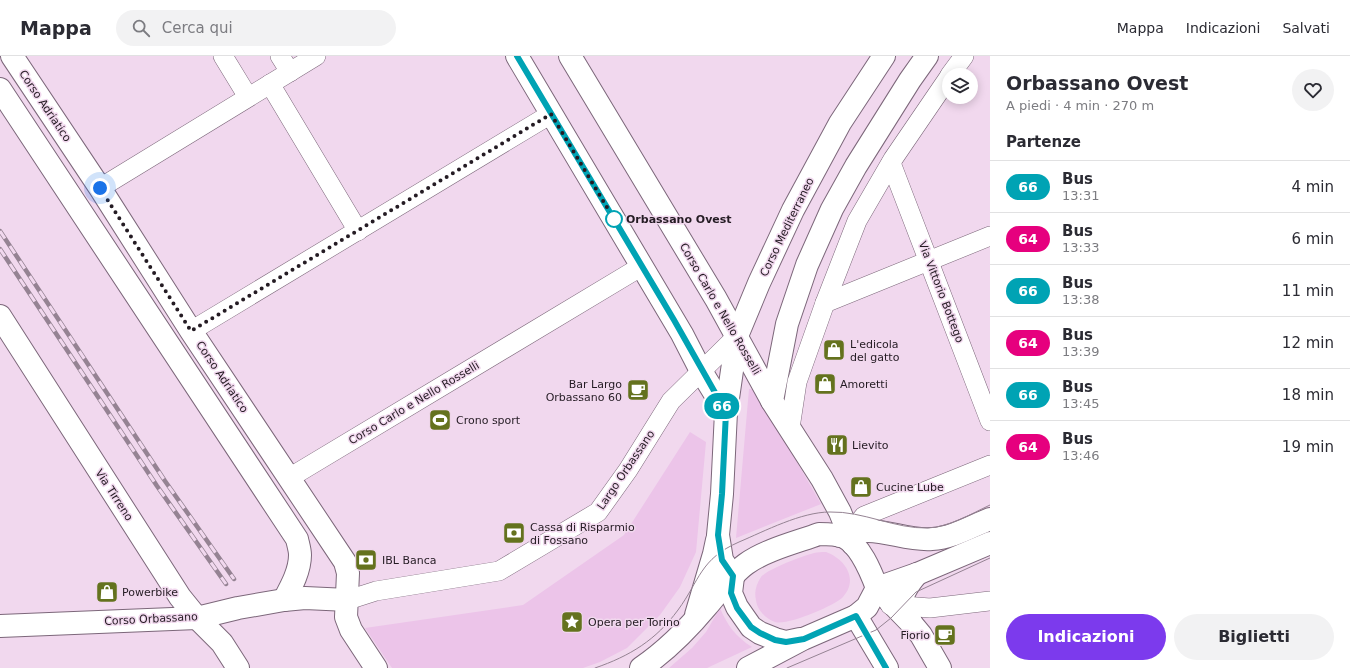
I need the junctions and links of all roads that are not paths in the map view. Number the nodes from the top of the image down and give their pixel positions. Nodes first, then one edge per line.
1 (12, 56) edge
2 (223, 56) edge
3 (280, 56) edge
4 (316, 56) edge
5 (517, 56) edge
6 (570, 56) edge
7 (884, 56) edge
8 (928, 56) edge
9 (964, 56) edge
10 (956, 68) edge
11 (290, 72) junction
12 (270, 84) junction
13 (942, 88) edge
14 (0, 89) edge
15 (248, 97) junction
16 (551, 114) junction
17 (891, 163) junction
18 (100, 188) junction
19 (358, 231) junction
20 (990, 236) edge
21 (929, 261) junction
22 (642, 266) junction
23 (825, 303) junction
24 (0, 316) edge
25 (191, 331) junction
26 (738, 336) junction
27 (701, 371) junction
28 (772, 401) junction
29 (726, 412) junction
30 (990, 421) edge
31 (790, 428) junction
32 (990, 465) edge
33 (289, 478) junction
34 (990, 518) edge
35 (851, 530) junction
36 (718, 535) junction
37 (990, 543) edge
38 (917, 574) junction
39 (733, 576) junction
40 (284, 600) junction
41 (986, 600) edge
42 (867, 603) junction
43 (347, 609) junction
44 (902, 612) junction
45 (197, 618) junction
46 (694, 621) junction
47 (0, 626) edge
48 (804, 639) junction
49 (238, 668) edge
50 (376, 668) edge
51 (640, 668) edge
52 (748, 668) edge
53 (886, 668) edge
54 (940, 668) edge

1 - 18 street, Corso Adriatico
2 - 15 street
3 - 11 street
4 - 11 street
5 - 16 street
6 - 26 street, Corso Carlo e Nello Rosselli
7 - 26 street, Corso Mediterraneo
8 - 28 street
9 - 10 street
11 - 12 street
12 - 15 street
12 - 19 street
13 - 17 street
14 - 40 street
15 - 18 street
16 - 19 street
16 - 22 street
17 - 21 street, Via Vittorio Bottego
17 - 23 street
18 - 25 street, Corso Adriatico
19 - 25 street
20 - 21 street
21 - 23 street
21 - 30 street, Via Vittorio Bottego
22 - 27 street
22 - 33 street, Corso Carlo e Nello Rosselli
23 - 31 street
24 - 45 street, Via Tirreno
25 - 33 street, Corso Adriatico
26 - 27 street, Largo Orbassano
26 - 28 street, Corso Carlo e Nello Rosselli
26 - 29 street, Corso Mediterraneo
27 - 29 street
27 - 43 street, Largo Orbassano
28 - 31 street, Corso Carlo e Nello Rosselli
29 - 36 street
31 - 35 street, Corso Carlo e Nello Rosselli
32 - 35 street
33 - 43 street, Corso Adriatico
34 - 35 street
35 - 39 street
35 - 42 street
36 - 39 street
36 - 46 street
37 - 38 street
38 - 42 street
38 - 44 street
39 - 46 street
39 - 48 street
40 - 43 street, Corso Orbassano
40 - 45 street, Corso Orbassano
41 - 44 street
42 - 44 street
42 - 48 street
42 - 53 street
43 - 50 street, Corso Adriatico
44 - 54 street
45 - 47 street, Corso Orbassano
45 - 49 street, Via Tirreno
46 - 51 street
48 - 52 street

